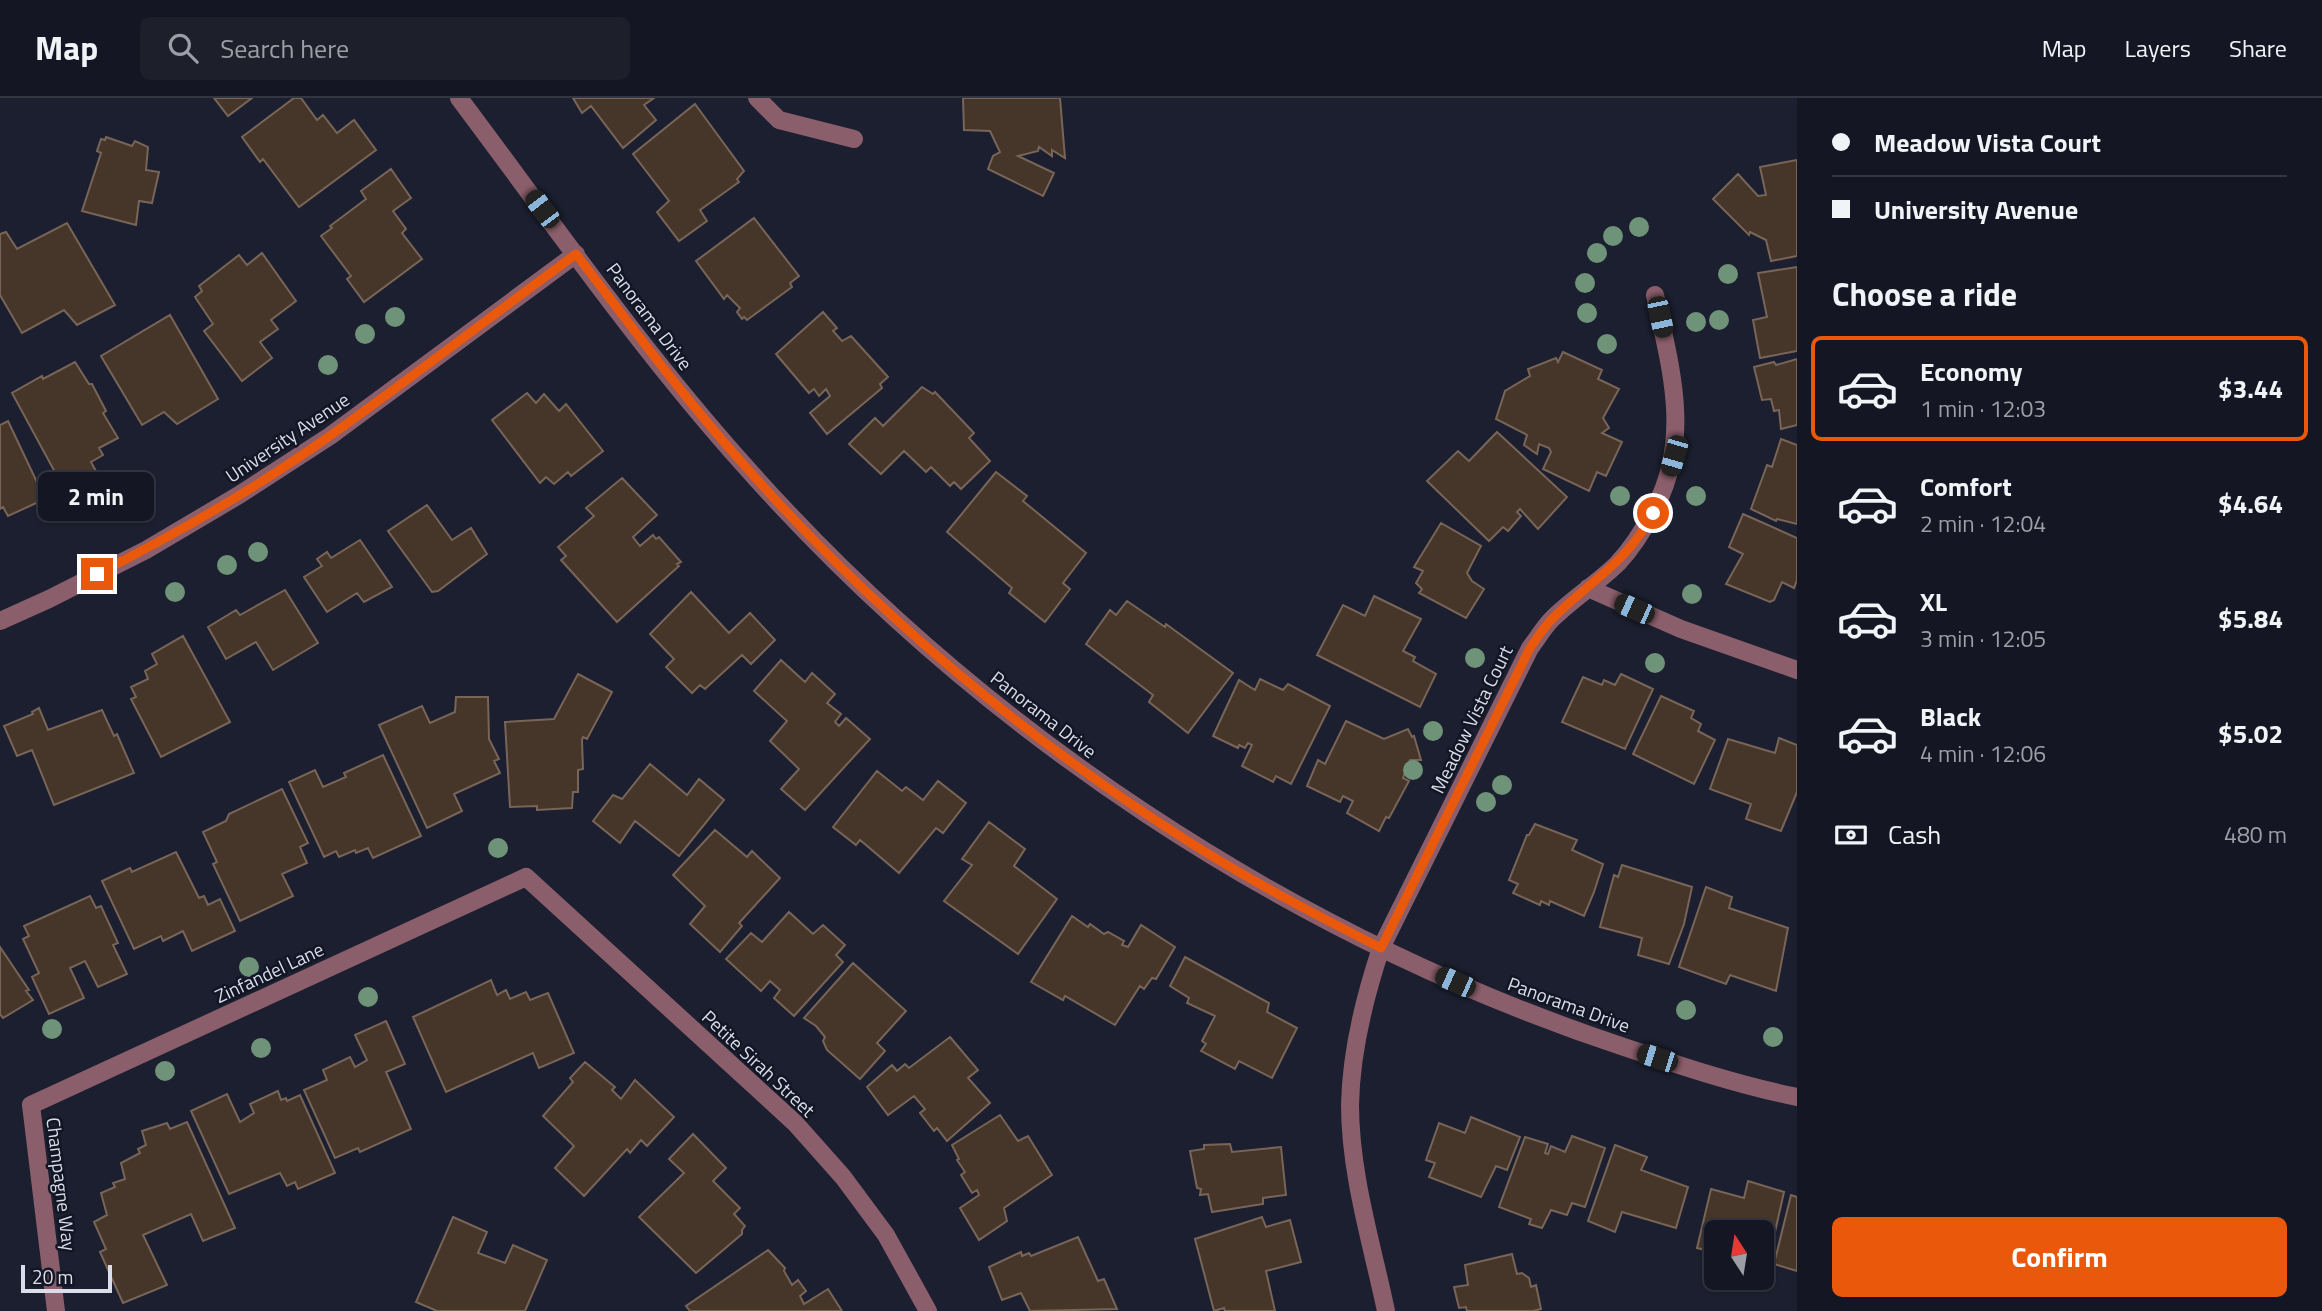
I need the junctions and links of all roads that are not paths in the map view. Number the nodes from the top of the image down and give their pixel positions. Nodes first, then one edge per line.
1 (459, 98) edge
2 (757, 98) edge
3 (855, 139) dead end
4 (576, 254) junction
5 (1656, 295) dead end
6 (1588, 588) junction
7 (0, 621) edge
8 (1797, 670) edge
9 (526, 877) joint
10 (1381, 948) junction
11 (1797, 1097) edge
12 (31, 1105) joint
13 (57, 1311) edge
14 (928, 1311) edge
15 (1386, 1311) edge

1 - 4 street, Panorama Drive
2 - 3 street
4 - 7 street, University Avenue
4 - 10 street, Panorama Drive
5 - 6 street, Meadow Vista Court
6 - 8 street
6 - 10 street, Meadow Vista Court
9 - 12 street, Zinfandel Lane
9 - 14 street, Petite Sirah Street
10 - 11 street, Panorama Drive
10 - 15 street, Meadow Vista Court
12 - 13 street, Champagne Way

